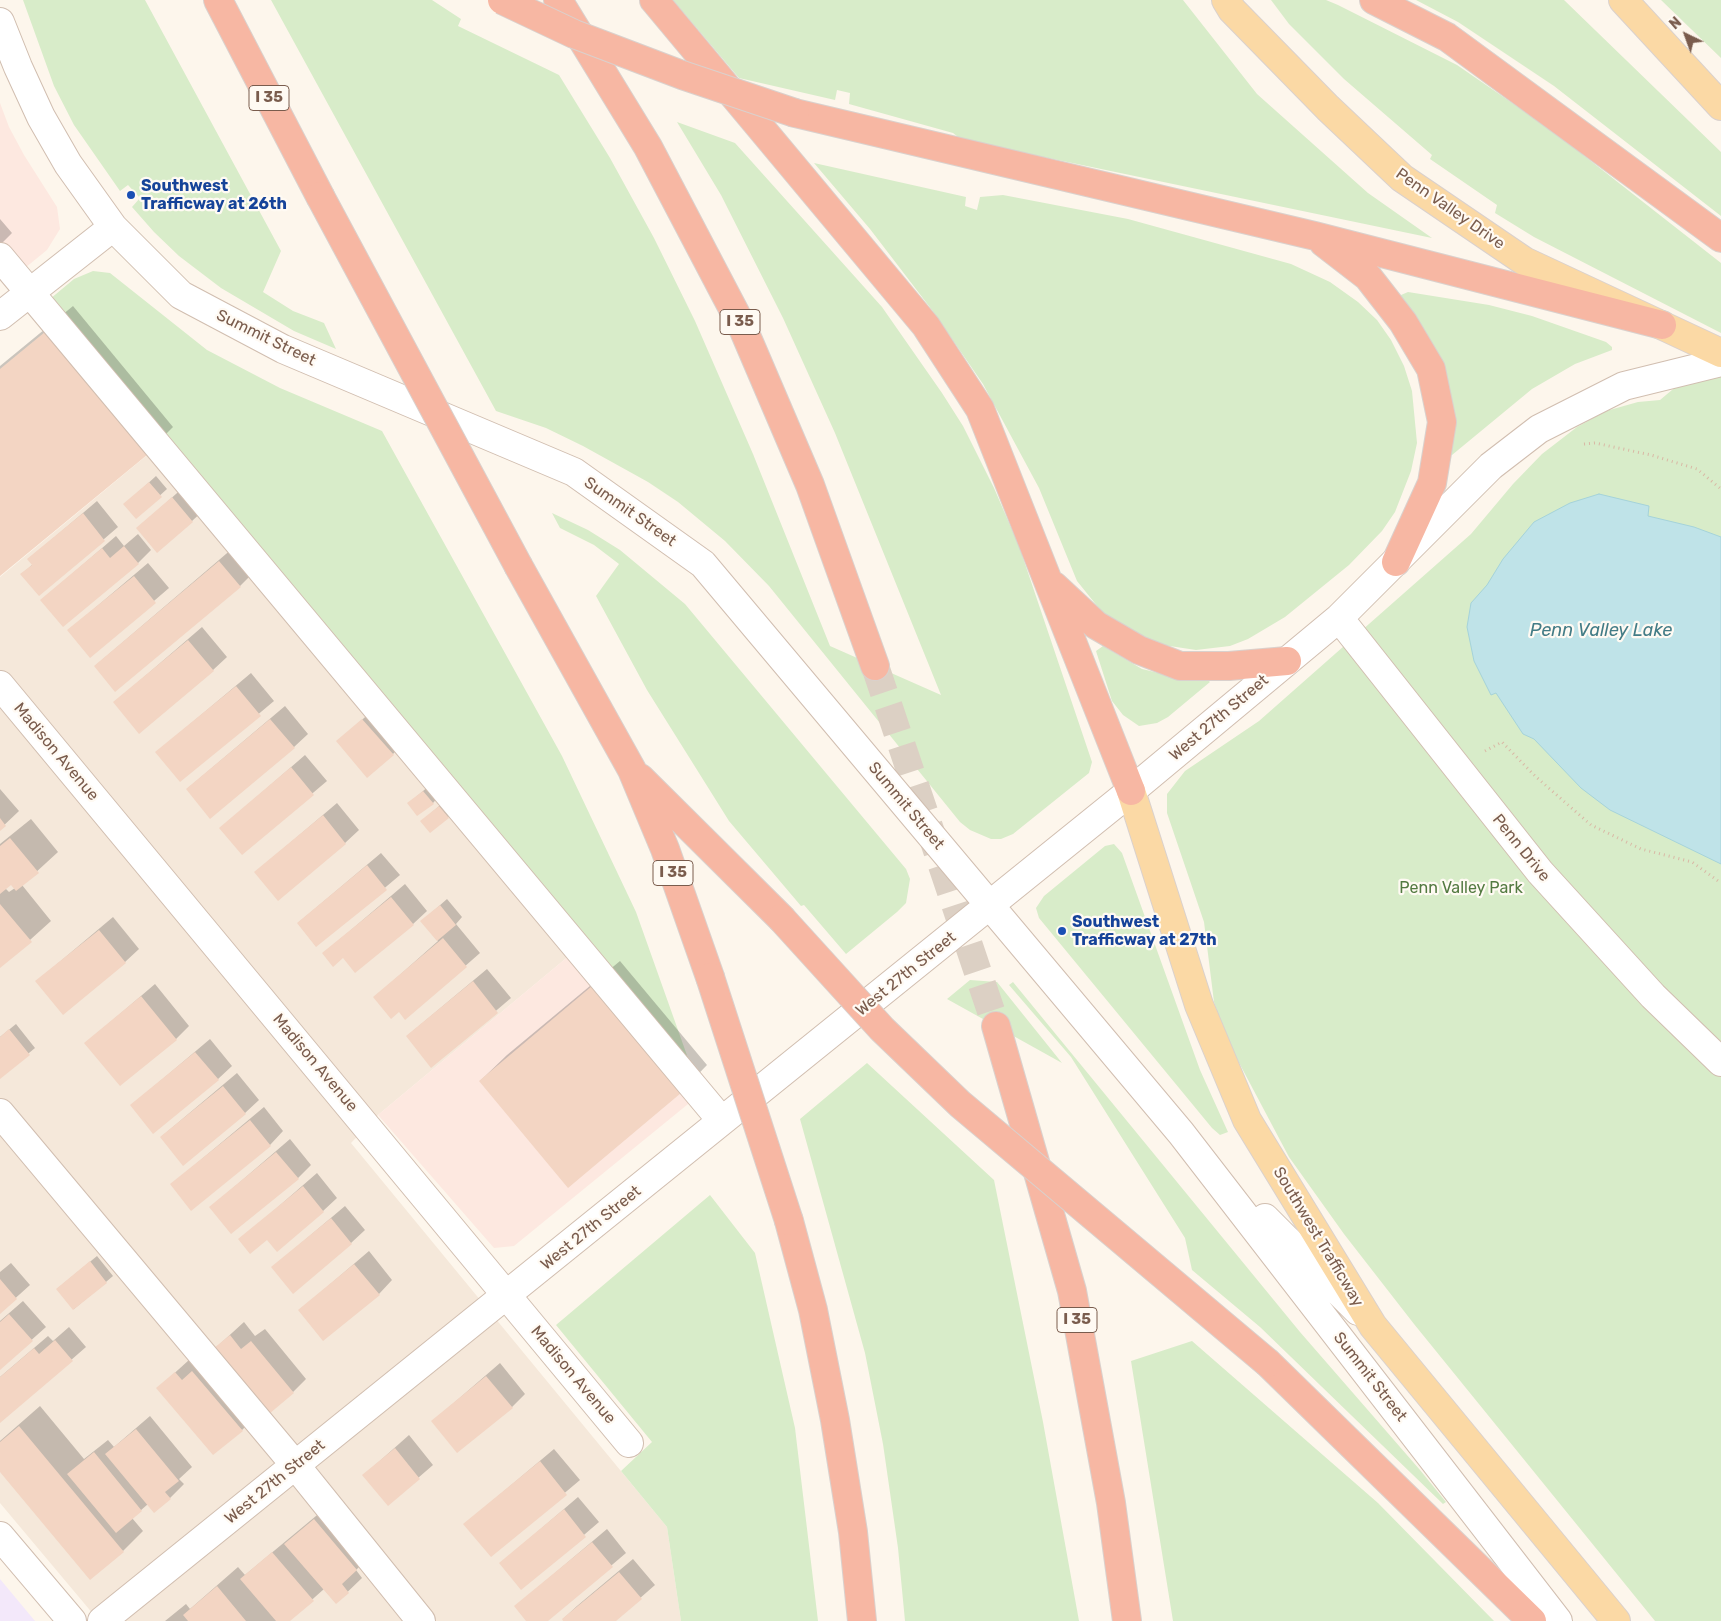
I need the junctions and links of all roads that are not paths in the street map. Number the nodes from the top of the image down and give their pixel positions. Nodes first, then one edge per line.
1 (218, 0) edge
2 (502, 0) edge
3 (558, 0) edge
4 (654, 0) edge
5 (1226, 0) edge
6 (1374, 0) edge
7 (1623, 0) edge
8 (0, 22) edge
9 (1721, 106) edge
10 (113, 227) junction
11 (1315, 236) junction
12 (1721, 238) edge
13 (0, 257) edge
14 (29, 292) junction
15 (0, 316) edge
16 (1662, 325) junction
17 (1721, 353) edge
18 (1721, 362) edge
19 (1396, 562) junction
20 (1048, 580) junction
21 (1339, 618) junction
22 (1287, 661) junction
23 (875, 666) tunnel mouth
24 (0, 684) edge
25 (632, 770) junction
26 (1131, 791) junction
27 (990, 906) junction
28 (996, 1026) tunnel mouth
29 (1721, 1062) edge
30 (0, 1113) edge
31 (722, 1121) junction
32 (1181, 1133) junction
33 (508, 1295) junction
34 (1373, 1326) junction
35 (629, 1443) dead end
36 (296, 1466) junction
37 (0, 1536) edge
38 (72, 1621) edge
39 (102, 1621) edge
40 (422, 1621) edge
41 (862, 1621) edge
42 (1127, 1621) edge
43 (1532, 1621) edge
44 (1558, 1621) edge
45 (1616, 1621) edge

1 - 25 highway, I 35, bridge
2 - 11 highway, bridge
3 - 23 highway, I 35
4 - 20 highway
5 - 16 main road, Penn Valley Drive
6 - 12 highway
7 - 9 main road
8 - 10 street, Summit Street
10 - 14 street
10 - 27 street, Summit Street
11 - 16 highway
11 - 19 highway
13 - 14 street
14 - 15 street
14 - 31 street
16 - 17 main road, Penn Valley Drive
18 - 19 street, West 27th Street
19 - 21 street, West 27th Street
20 - 22 highway
20 - 26 highway
21 - 22 street, West 27th Street
21 - 29 street, Penn Drive
22 - 26 street, West 27th Street
24 - 33 street, Madison Avenue
25 - 41 highway, I 35, bridge
25 - 43 highway, bridge
26 - 27 street, West 27th Street
26 - 34 main road, Southwest Trafficway
27 - 31 street, West 27th Street
27 - 32 street, Summit Street
28 - 42 highway, I 35
30 - 36 street
31 - 33 street, West 27th Street
32 - 34 street, Summit Street
32 - 44 street, Summit Street
33 - 35 street, Madison Avenue
33 - 36 street, West 27th Street
34 - 45 main road, Southwest Trafficway
36 - 39 street, West 27th Street
36 - 40 street
37 - 38 street

